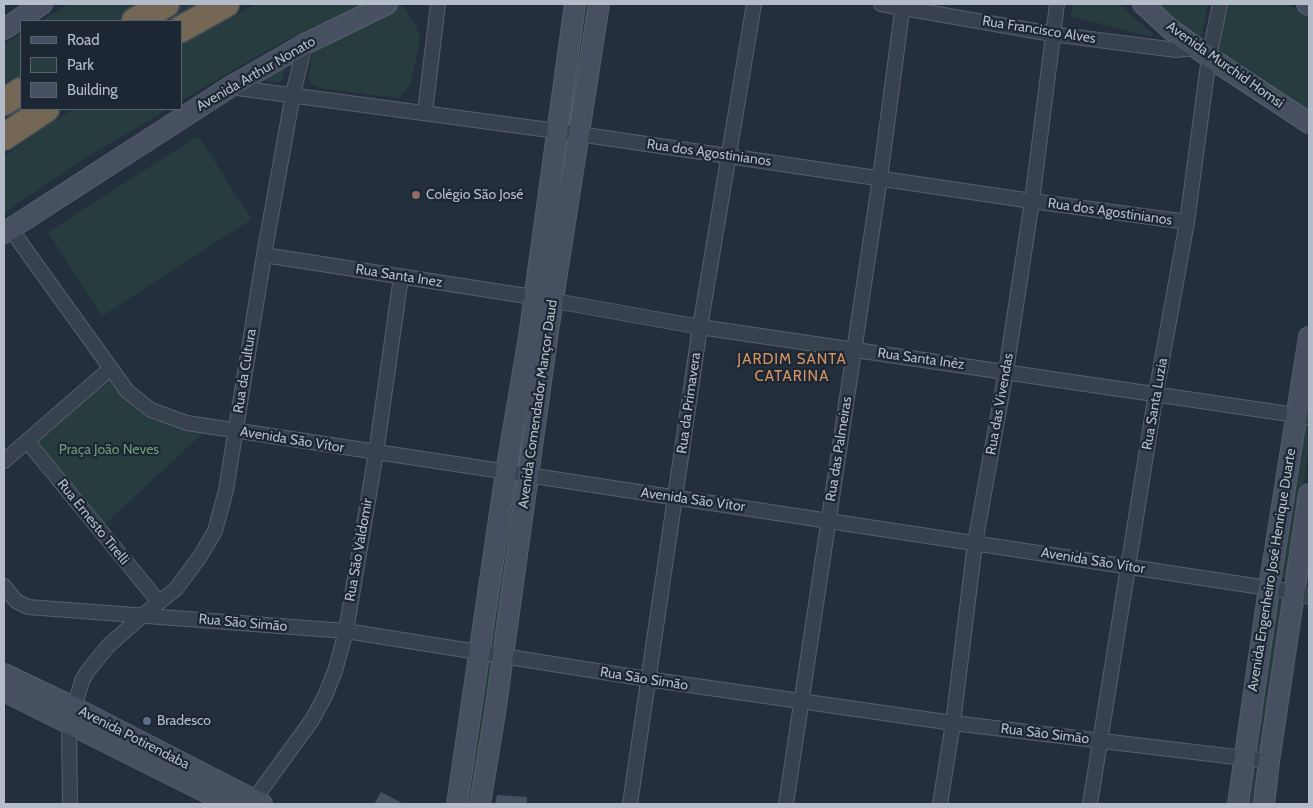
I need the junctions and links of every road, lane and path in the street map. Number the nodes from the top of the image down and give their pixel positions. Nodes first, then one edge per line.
1 (42, 4) edge
2 (166, 4) edge
3 (226, 4) edge
4 (387, 4) edge
5 (438, 4) edge
6 (575, 4) edge
7 (600, 4) edge
8 (754, 4) edge
9 (881, 4) edge
10 (1057, 4) edge
11 (1143, 4) edge
12 (1220, 4) edge
13 (903, 5) edge
14 (137, 20) edge
15 (182, 28) edge
16 (4, 29) edge
17 (1052, 34) junction
18 (305, 44) junction
19 (1203, 53) junction
20 (230, 87) junction
21 (20, 92) edge
22 (294, 94) junction
23 (4, 102) edge
24 (44, 110) edge
25 (425, 112) junction
26 (1309, 123) edge
27 (557, 131) junction
28 (579, 134) junction
29 (4, 137) edge
30 (728, 156) junction
31 (880, 178) junction
32 (1032, 201) junction
33 (1187, 222) junction
34 (7, 231) edge
35 (264, 255) junction
36 (401, 277) junction
37 (543, 299) junction
38 (700, 327) junction
39 (1309, 337) edge
40 (854, 350) junction
41 (111, 368) junction
42 (1006, 371) junction
43 (1156, 393) junction
44 (1302, 416) edge
45 (236, 431) junction
46 (27, 441) junction
47 (376, 453) junction
48 (4, 461) edge
49 (506, 472) junction
50 (528, 476) junction
51 (1309, 494) edge
52 (675, 498) junction
53 (828, 520) junction
54 (975, 543) junction
55 (1128, 567) junction
56 (4, 586) edge
57 (1269, 588) junction
58 (1302, 595) edge
59 (159, 602) junction
60 (144, 615) junction
61 (346, 632) junction
62 (480, 652) junction
63 (503, 656) junction
64 (4, 674) edge
65 (647, 680) junction
66 (4, 691) edge
67 (801, 701) junction
68 (71, 715) junction
69 (953, 723) junction
70 (1099, 741) junction
71 (1244, 758) junction
72 (1269, 761) junction
73 (255, 803) edge
74 (70, 804) edge
75 (230, 804) edge
76 (457, 804) edge
77 (480, 804) edge
78 (630, 804) edge
79 (786, 804) edge
80 (940, 804) edge
81 (1090, 804) edge
82 (1238, 804) edge
83 (1264, 804) edge

1 - 16 street
2 - 14 highway
3 - 15 highway
4 - 18 street, Avenida Arthur Nonato
5 - 25 street
6 - 27 street, Avenida Comendador Mançor Daud
7 - 28 street, Avenida Comendador Mançor Daud
8 - 30 street, Rua da Primavera
9 - 13 street, Rua Francisco Alves
10 - 17 street, Rua das Vivendas
11 - 19 street, Avenida Murchid Homsi
12 - 19 street, Rua Santa Luzia
13 - 17 street, Rua Francisco Alves
13 - 31 street, Rua das Palmeiras
17 - 19 street, Rua Francisco Alves
17 - 32 street, Rua das Vivendas
18 - 20 street, Avenida Arthur Nonato
18 - 22 street, Rua da Cultura
19 - 26 street, Avenida Murchid Homsi
19 - 33 street, Rua Santa Luzia
20 - 22 street, Rua dos Agostinianos
20 - 34 street, Avenida Arthur Nonato
21 - 23 highway
22 - 25 street, Rua dos Agostinianos
22 - 35 street, Rua da Cultura
24 - 29 highway
25 - 27 street, Rua dos Agostinianos
27 - 28 street, Rua dos Agostinianos
27 - 37 street, Avenida Comendador Mançor Daud
28 - 30 street, Rua dos Agostinianos
28 - 37 street, Avenida Comendador Mançor Daud
30 - 31 street, Rua dos Agostinianos
30 - 38 street, Rua da Primavera
31 - 32 street, Rua dos Agostinianos
31 - 40 street, Rua das Palmeiras
32 - 33 street, Rua dos Agostinianos
32 - 42 street, Rua das Vivendas
33 - 43 street, Rua Santa Luzia
34 - 41 street, Avenida São Vítor
35 - 36 street, Rua Santa Inez
35 - 45 street, Rua da Cultura
36 - 37 street, Rua Santa Inez
36 - 47 street, Rua São Valdomir
37 - 38 street, Rua Santa Inêz
37 - 49 street, Avenida Comendador Mançor Daud
37 - 50 street, Avenida Comendador Mançor Daud
38 - 40 street, Rua Santa Inêz
38 - 52 street, Rua da Primavera
39 - 44 street, Avenida Engenheiro José Henrique Duarte
40 - 42 street, Rua Santa Inêz
40 - 53 street, Rua das Palmeiras
41 - 45 street, Avenida São Vítor
41 - 46 street
42 - 43 street, Rua Santa Inêz
42 - 54 street, Rua das Vivendas
43 - 44 street, Rua Santa Inêz
43 - 55 street, Rua Santa Luzia
44 - 57 street, Avenida Engenheiro José Henrique Duarte
45 - 47 street, Avenida São Vítor
45 - 59 street, Rua da Cultura
46 - 48 street
46 - 59 street, Rua Ernesto Tirelli
47 - 49 street, Avenida São Vítor
47 - 61 street, Rua São Valdomir
49 - 50 street, Avenida São Vítor
49 - 62 street, Avenida Comendador Mançor Daud
50 - 52 street, Avenida São Vítor
50 - 63 street, Avenida Comendador Mançor Daud
51 - 58 street, Avenida Engenheiro José Henrique Duarte
52 - 53 street, Avenida São Vítor
52 - 65 street, Rua da Primavera
53 - 54 street, Avenida São Vítor
53 - 67 street, Rua das Palmeiras
54 - 55 street, Avenida São Vítor
54 - 69 street, Rua das Vivendas
55 - 57 street, Avenida São Vítor
55 - 70 street, Rua Santa Luzia
56 - 60 street, Rua São Simão
57 - 58 street, Avenida São Vítor
57 - 71 street, Avenida Engenheiro José Henrique Duarte
58 - 72 street, Avenida Engenheiro José Henrique Duarte
59 - 60 street, Rua da Cultura
60 - 61 street, Rua São Simão
60 - 68 street, Rua da Cultura
61 - 62 street, Rua São Simão
61 - 73 street, Rua São Valdomir
62 - 63 street, Rua São Simão
62 - 76 street, Avenida Comendador Mançor Daud
63 - 65 street, Rua São Simão
63 - 77 street, Avenida Comendador Mançor Daud
64 - 68 street, Avenida Potirendaba
65 - 67 street, Rua São Simão
65 - 78 street, Rua da Primavera
66 - 68 street, Avenida Potirendaba
67 - 69 street, Rua São Simão
67 - 79 street, Rua das Palmeiras
68 - 73 street, Avenida Potirendaba
68 - 74 street, Rua da Cultura
68 - 75 street, Avenida Potirendaba
69 - 70 street, Rua São Simão
69 - 80 street, Rua das Vivendas
70 - 71 street, Rua São Simão
70 - 81 street, Rua Santa Luzia
71 - 72 street, Rua São Simão
71 - 82 street, Avenida Engenheiro José Henrique Duarte
72 - 83 street, Avenida Engenheiro José Henrique Duarte

